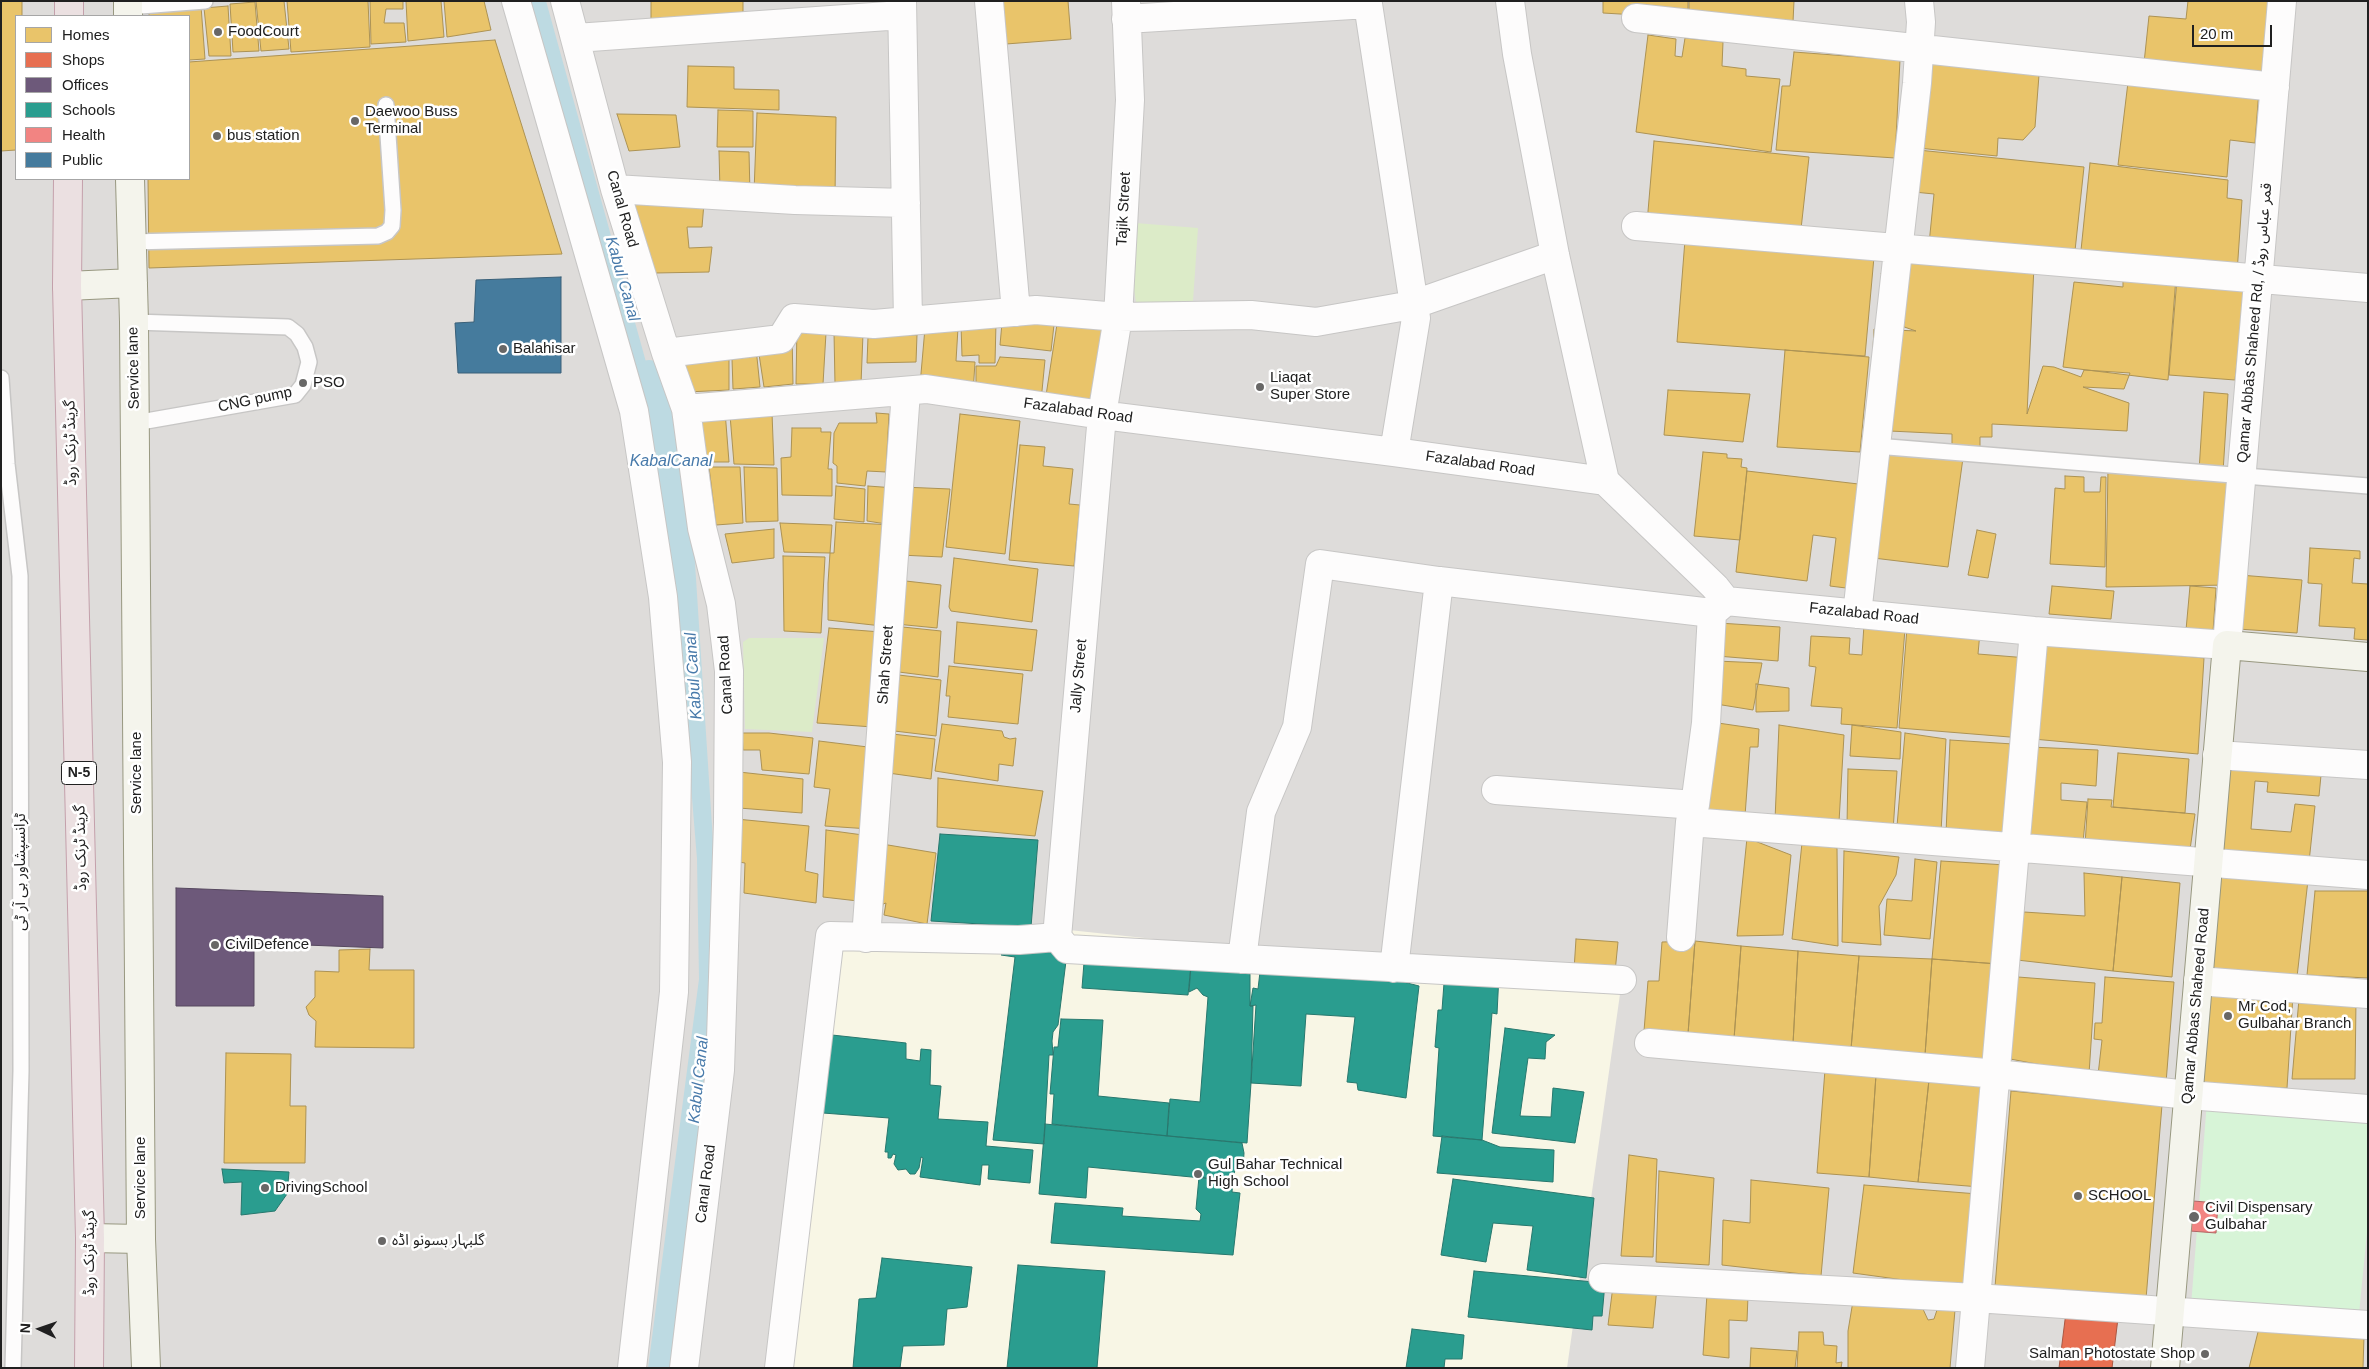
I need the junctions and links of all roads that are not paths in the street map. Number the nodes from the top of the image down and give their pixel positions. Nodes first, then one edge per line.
1 (69, 1) edge
2 (205, 1) edge
3 (516, 1) edge
4 (566, 1) edge
5 (989, 1) edge
6 (1510, 1) edge
7 (1919, 1) edge
8 (2282, 1) edge
9 (1368, 3) edge
10 (1296, 5) edge
11 (1223, 7) edge
12 (128, 8) edge
13 (902, 8) edge
14 (1126, 10) edge
15 (69, 15) edge
16 (1636, 18) dead end
17 (576, 38) junction
18 (1919, 50) junction
19 (2275, 87) junction
20 (386, 105) dead end
21 (68, 180) edge
22 (130, 180) edge
23 (615, 189) junction
24 (906, 203) junction
25 (1636, 226) dead end
26 (131, 242) junction
27 (1898, 249) junction
28 (1555, 255) junction
29 (2259, 279) junction
30 (133, 283) junction
31 (67, 286) junction
32 (2368, 288) edge
33 (1412, 304) junction
34 (1016, 312) junction
35 (1118, 317) junction
36 (908, 321) junction
37 (134, 322) junction
38 (666, 353) junction
39 (1, 378) edge
40 (906, 392) junction
41 (686, 409) junction
42 (1102, 415) junction
43 (135, 423) junction
44 (1876, 446) junction
45 (1394, 452) junction
46 (2242, 476) junction
47 (1605, 481) junction
48 (2368, 486) edge
49 (1439, 581) junction
50 (1719, 607) junction
51 (1857, 614) junction
52 (2034, 631) junction
53 (2227, 645) junction
54 (2368, 657) edge
55 (2217, 755) junction
56 (2368, 765) edge
57 (1496, 790) dead end
58 (1693, 813) junction
59 (2016, 847) junction
60 (2208, 862) junction
61 (2368, 874) edge
62 (1056, 937) junction
63 (866, 938) junction
64 (1680, 938) dead end
65 (1242, 959) junction
66 (1394, 968) junction
67 (1622, 980) dead end
68 (2198, 981) junction
69 (2368, 994) edge
70 (1649, 1043) dead end
71 (1997, 1074) junction
72 (2188, 1096) junction
73 (2368, 1109) edge
74 (90, 1238) junction
75 (141, 1239) junction
76 (1603, 1278) dead end
77 (1976, 1298) junction
78 (2170, 1310) junction
79 (2368, 1325) edge
80 (13, 1368) edge
81 (89, 1368) edge
82 (146, 1368) edge
83 (632, 1368) edge
84 (684, 1368) edge
85 (779, 1368) edge
86 (1970, 1368) edge
87 (2165, 1368) edge

1 - 15 highway
2 - 12 lane
3 - 83 street
4 - 17 street, Canal Road
5 - 34 street
6 - 28 street
7 - 18 street
8 - 19 street, Qamar Abbās Shaheed Rd, / قمر عباس روڈ
9 - 10 street
9 - 33 street
10 - 11 street
11 - 14 street
13 - 17 street
13 - 24 street
14 - 35 street, Tajik Street
16 - 18 street
17 - 23 street, Canal Road
18 - 19 street
18 - 27 street
19 - 29 street, Qamar Abbās Shaheed Rd, / قمر عباس روڈ
20 - 26 lane
21 - 31 highway, گرینڈ ٹرنک روڈ / N-5
22 - 26 street, Service lane
23 - 24 street
23 - 38 street, Canal Road
24 - 36 street
25 - 27 street
26 - 30 street, Service lane
27 - 29 street
27 - 44 street
28 - 33 street
28 - 47 street
29 - 32 street
29 - 46 street, Qamar Abbās Shaheed Rd, / قمر عباس روڈ
30 - 31 street
30 - 37 street, Service lane
31 - 74 highway, گرینڈ ٹرنک روڈ / N-5
33 - 35 street
33 - 45 street
34 - 35 street
34 - 36 street
35 - 42 street, Tajik Street
36 - 38 street
37 - 43 street, Service lane
37 - 43 lane, CNG pump
38 - 41 street, Canal Road
39 - 80 lane, ٹرانسپشاور بی آر ٹی
40 - 41 street, Fazalabad Road
40 - 42 street, Fazalabad Road
40 - 63 street, Shah Street
41 - 84 street, Canal Road
42 - 45 street, Fazalabad Road
42 - 62 street, Jally Street
43 - 75 street, Service lane
44 - 46 lane
44 - 51 street
45 - 47 street, Fazalabad Road
46 - 48 lane
46 - 53 street, Qamar Abbās Shaheed Rd, / قمر عباس روڈ
47 - 50 street
49 - 50 street, Fazalabad Road
49 - 65 street, Fazalabad Road
49 - 66 street
50 - 51 street, Fazalabad Road
50 - 58 street
51 - 52 street, Fazalabad Road
52 - 53 street, Fazalabad Road
52 - 59 street
53 - 54 street
53 - 55 street, Qamar Abbas Shaheed Road
55 - 56 street
55 - 60 street, Qamar Abbas Shaheed Road
57 - 58 street
58 - 59 street
58 - 64 street
59 - 60 street
59 - 71 street
60 - 61 street
60 - 68 street, Qamar Abbas Shaheed Road
62 - 63 street
62 - 65 street
63 - 85 street
65 - 66 street
66 - 67 street
68 - 69 street
68 - 72 street, Qamar Abbas Shaheed Road
70 - 71 street
71 - 72 street
71 - 77 street
72 - 73 street
72 - 78 street, Qamar Abbas Shaheed Road
74 - 75 street
74 - 81 highway, گرینڈ ٹرنک روڈ / N-5
75 - 82 street, Service lane
76 - 77 street
77 - 78 street
77 - 86 street
78 - 79 street
78 - 87 street, Qamar Abbas Shaheed Road

